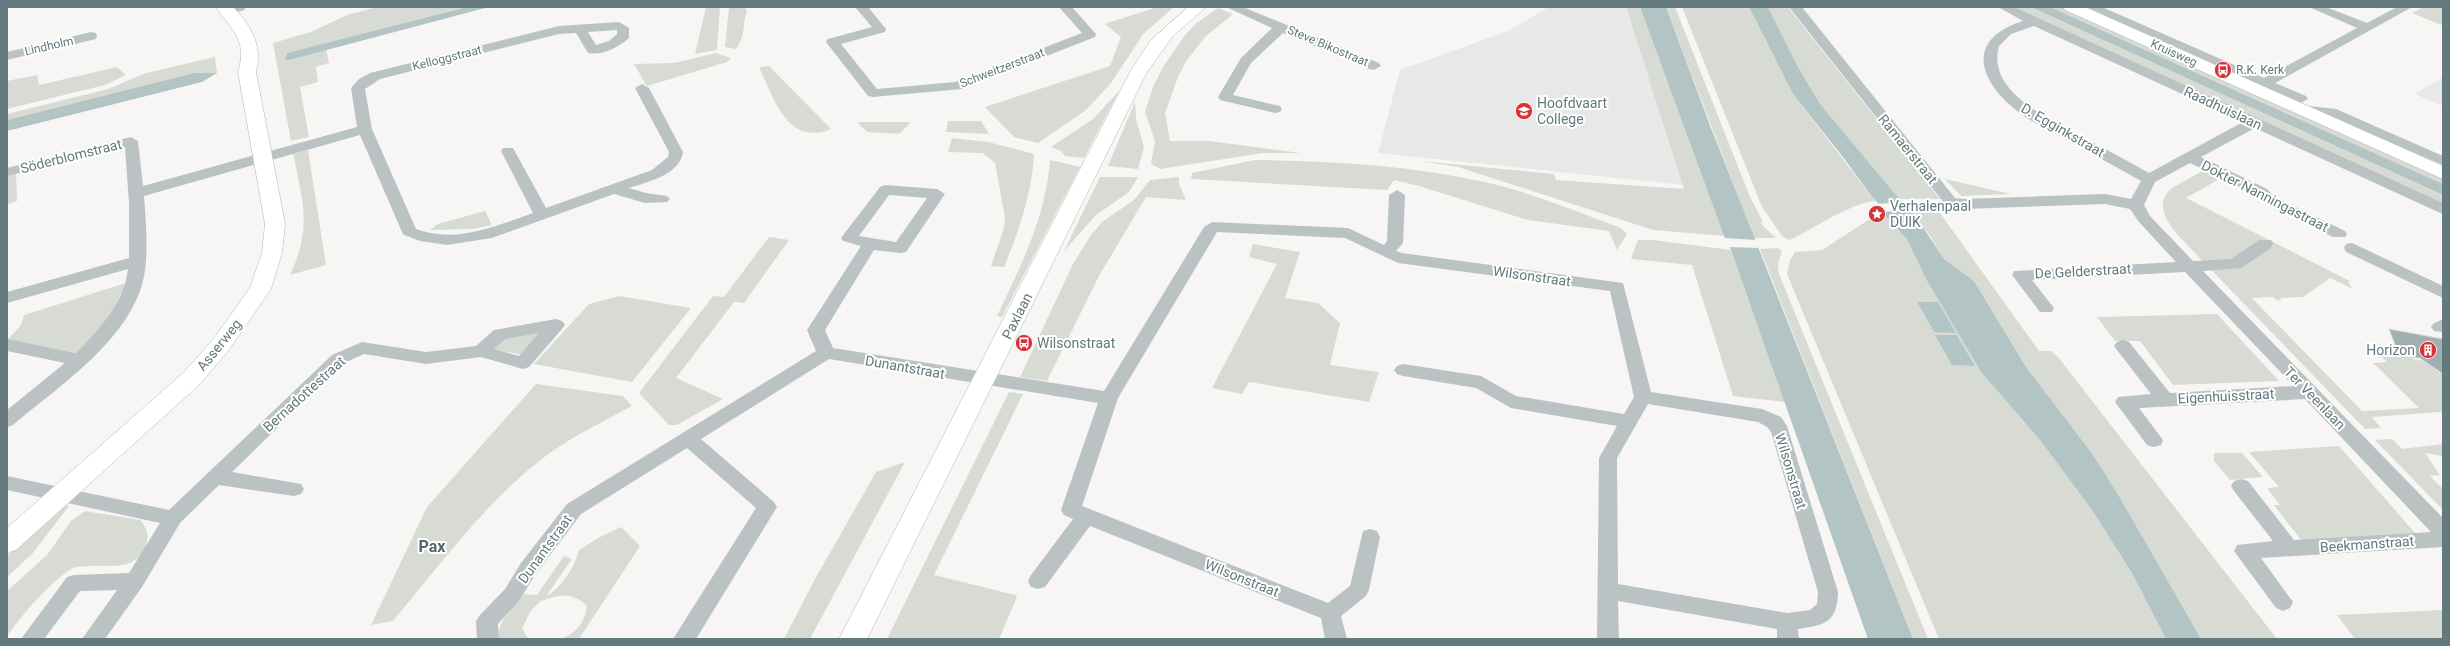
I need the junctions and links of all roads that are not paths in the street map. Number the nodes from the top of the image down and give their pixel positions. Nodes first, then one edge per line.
1 (861, 7) edge
2 (1065, 7) edge
3 (1198, 7) edge
4 (1232, 7) edge
5 (1796, 7) edge
6 (2004, 7) edge
7 (2071, 7) edge
8 (2091, 7) edge
9 (2315, 7) edge
10 (2406, 7) edge
11 (231, 10) edge
12 (2035, 21) junction
13 (1281, 27) junction
14 (579, 28) dead end
15 (2368, 28) junction
16 (91, 36) dead end
17 (7, 56) edge
18 (1374, 66) dead end
19 (2264, 83) junction
20 (642, 88) dead end
21 (2300, 104) junction
22 (1275, 109) dead end
23 (2255, 122) junction
24 (365, 129) junction
25 (508, 151) dead end
26 (263, 158) junction
27 (2192, 158) junction
28 (2443, 161) edge
29 (7, 172) edge
30 (2443, 173) edge
31 (2149, 179) junction
32 (615, 189) junction
33 (137, 193) junction
34 (1397, 195) dead end
35 (662, 199) dead end
36 (2136, 205) junction
37 (2443, 209) edge
38 (542, 214) junction
39 (2339, 234) dead end
40 (870, 244) junction
41 (2265, 244) dead end
42 (2352, 248) dead end
43 (1385, 252) junction
44 (137, 261) junction
45 (2187, 265) junction
46 (2443, 292) edge
47 (7, 298) edge
48 (2046, 308) dead end
49 (7, 345) edge
50 (2123, 346) dead end
51 (481, 351) dead end
52 (826, 352) junction
53 (77, 359) junction
54 (1403, 370) dead end
55 (985, 378) junction
56 (2309, 392) junction
57 (1643, 397) junction
58 (1109, 398) junction
59 (2166, 400) junction
60 (7, 420) edge
61 (1628, 421) junction
62 (687, 438) junction
63 (2154, 440) dead end
64 (214, 477) junction
65 (7, 483) edge
66 (2241, 486) dead end
67 (294, 489) dead end
68 (62, 494) junction
69 (1086, 516) junction
70 (173, 518) junction
71 (2443, 531) edge
72 (1370, 537) dead end
73 (2443, 539) edge
74 (7, 543) edge
75 (2290, 549) junction
76 (135, 581) junction
77 (1038, 581) dead end
78 (1609, 591) junction
79 (2282, 602) dead end
80 (1330, 613) junction
81 (1788, 631) edge
82 (32, 639) edge
83 (93, 639) edge
84 (488, 639) edge
85 (684, 639) edge
86 (853, 639) edge
87 (1336, 639) edge
88 (1608, 639) edge

1 - 2 street, Schweitzerstraat
3 - 55 street, Paxlaan
4 - 13 street, Steve Bikostraat
5 - 36 street, Ramaerstraat
6 - 12 street, Raadhuislaan
7 - 21 street, Kruisweg
8 - 19 street, Kruisweg
9 - 15 street
10 - 15 street
11 - 26 street, Asserweg
12 - 23 street, Raadhuislaan
12 - 31 street, D. Egginkstraat
13 - 18 street, Steve Bikostraat
13 - 22 street, Steve Bikostraat
14 - 24 street, Kelloggstraat
15 - 19 street
16 - 17 street, Lindholm
19 - 21 street, Kruisweg
20 - 32 street, Kelloggstraat
21 - 28 street, Kruisweg
21 - 30 street, Kruisweg
23 - 27 street
23 - 37 street, Raadhuislaan
24 - 26 street
24 - 38 street, Kelloggstraat
25 - 38 street
26 - 33 street
26 - 68 street, Asserweg
27 - 31 street
27 - 39 street, Dokter Nanningastraat
29 - 33 street, Söderblomstraat
31 - 36 street
32 - 35 street
32 - 38 street, Kelloggstraat
33 - 44 street, Söderblomstraat
34 - 43 street
36 - 45 street, Ter Veenlaan
40 - 40 street
40 - 52 street
41 - 45 street
42 - 46 street
43 - 57 street, Wilsonstraat
43 - 58 street, Wilsonstraat
44 - 47 street
44 - 53 street, Söderblomstraat
45 - 48 street, De Gelderstraat
45 - 56 street, Ter Veenlaan
49 - 53 street
50 - 59 street, Eigenhuisstraat
51 - 64 street, Bernadottestraat
52 - 55 street, Dunantstraat
52 - 62 street, Dunantstraat
53 - 60 street, Söderblomstraat
54 - 61 street
55 - 58 street
55 - 86 street, Paxlaan
56 - 59 street, Eigenhuisstraat
56 - 71 street, Ter Veenlaan
57 - 61 street
57 - 81 street, Wilsonstraat
58 - 69 street, Wilsonstraat
59 - 63 street, Eigenhuisstraat
61 - 78 street
62 - 84 street, Dunantstraat
62 - 85 street
64 - 67 street
64 - 70 street, Bernadottestraat
65 - 68 street
66 - 75 street
68 - 70 street
68 - 74 street, Asserweg
69 - 77 street
69 - 80 street, Wilsonstraat
70 - 76 street, Bernadottestraat
72 - 80 street
73 - 75 street, Beekmanstraat
75 - 79 street, Beekmanstraat
76 - 82 street
76 - 83 street, Bernadottestraat
78 - 81 street, Wilsonstraat
78 - 88 street
80 - 87 street

